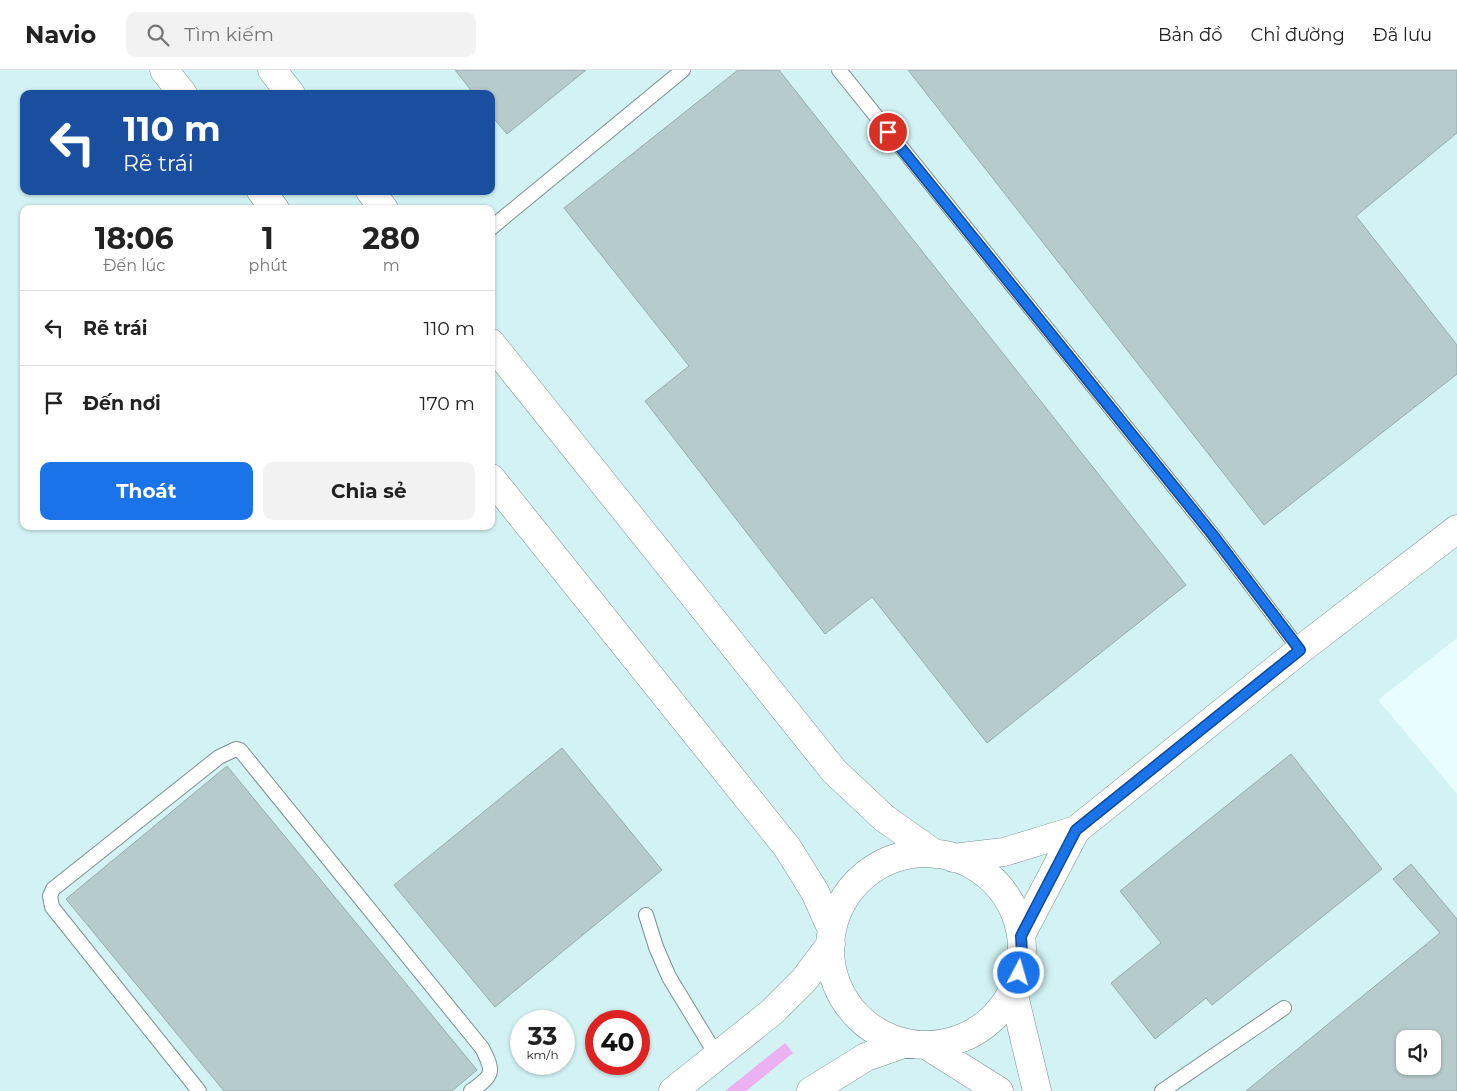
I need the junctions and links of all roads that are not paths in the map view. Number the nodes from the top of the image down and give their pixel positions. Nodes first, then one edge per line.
1 (164, 70) edge
2 (272, 70) edge
3 (683, 70) edge
4 (839, 70) edge
5 (180, 90) edge
6 (288, 90) edge
7 (265, 195) edge
8 (373, 195) edge
9 (273, 205) edge
10 (381, 205) edge
11 (495, 225) edge
12 (495, 348) edge
13 (495, 483) edge
14 (1457, 529) edge
15 (1300, 650) junction
16 (1076, 830) junction
17 (944, 856) junction
18 (646, 915) dead end
19 (1021, 936) junction
20 (831, 937) junction
21 (1013, 991) junction
22 (1284, 1008) dead end
23 (916, 1044) junction
24 (717, 1056) junction
25 (199, 1091) edge
26 (471, 1091) edge
27 (673, 1091) edge
28 (811, 1091) edge
29 (999, 1091) edge
30 (1037, 1091) edge
31 (1162, 1091) edge

1 - 5 street
2 - 6 street
3 - 11 lane
4 - 15 lane
7 - 9 street
8 - 10 street
12 - 17 street
13 - 20 street
14 - 15 street
15 - 16 street
16 - 17 street
16 - 19 street
17 - 19 street
17 - 20 street
18 - 24 lane
19 - 21 street
20 - 23 street
20 - 24 street
21 - 23 street
21 - 30 street
22 - 31 lane
23 - 28 street
23 - 29 street
24 - 27 street
25 - 26 lane

